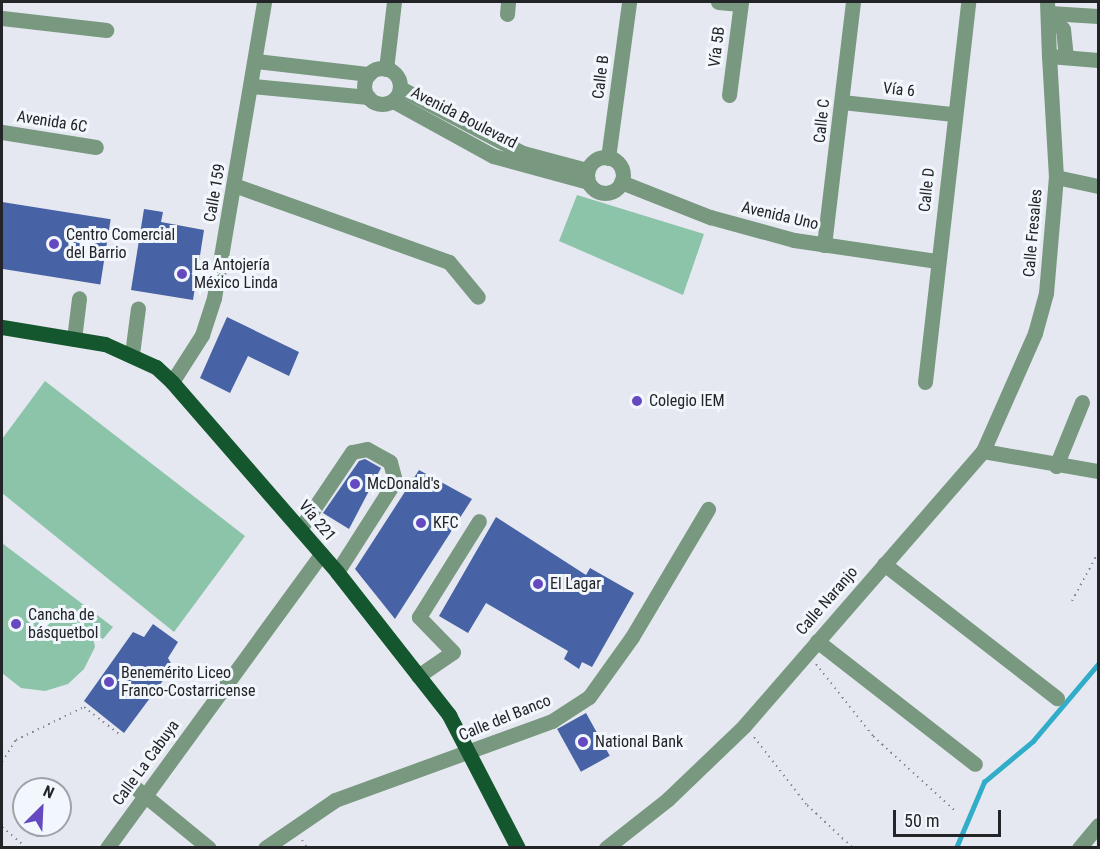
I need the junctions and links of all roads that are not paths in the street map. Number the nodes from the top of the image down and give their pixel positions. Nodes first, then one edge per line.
1 (264, 2) edge
2 (394, 2) edge
3 (629, 2) edge
4 (718, 2) edge
5 (853, 2) edge
6 (968, 2) edge
7 (740, 3) edge
8 (1048, 7) edge
9 (1098, 16) edge
10 (2, 18) edge
11 (106, 30) dead end
12 (1049, 56) junction
13 (1066, 57) junction
14 (1098, 60) edge
15 (256, 61) junction
16 (386, 69) junction
17 (369, 74) junction
18 (252, 86) junction
19 (729, 94) dead end
20 (397, 95) junction
21 (368, 97) junction
22 (842, 102) junction
23 (953, 114) junction
24 (2, 132) edge
25 (96, 147) dead end
26 (608, 158) junction
27 (588, 176) junction
28 (1056, 177) junction
29 (621, 182) junction
30 (234, 185) junction
31 (1098, 186) edge
32 (824, 245) junction
33 (937, 261) junction
34 (477, 297) dead end
35 (79, 298) dead end
36 (138, 308) dead end
37 (2, 327) edge
38 (74, 339) junction
39 (132, 354) junction
40 (172, 382) junction
41 (925, 382) dead end
42 (1082, 402) dead end
43 (983, 451) junction
44 (1056, 466) junction
45 (1098, 471) edge
46 (708, 509) dead end
47 (479, 521) dead end
48 (300, 529) junction
49 (321, 554) junction
50 (884, 564) junction
51 (337, 572) junction
52 (812, 646) junction
53 (418, 676) junction
54 (1058, 698) dead end
55 (472, 751) junction
56 (975, 764) dead end
57 (132, 785) dead end
58 (145, 796) junction
59 (1098, 825) edge
60 (106, 848) edge
61 (209, 848) edge
62 (265, 848) edge
63 (518, 848) edge
64 (606, 848) edge
65 (1079, 848) edge

1 - 15 street, Calle 159
2 - 16 street
3 - 26 street, Calle B
4 - 7 street
5 - 22 street, Calle C
6 - 23 street, Calle D
7 - 19 street, Vía 5B
8 - 9 street
8 - 12 street, Calle Fresales
8 - 13 street
10 - 11 street
12 - 13 street
12 - 28 street, Calle Fresales
13 - 14 street
15 - 17 street
15 - 18 street, Calle 159
16 - 17 street
16 - 20 street
17 - 21 street
18 - 21 street
18 - 30 street, Calle 159
20 - 21 street
20 - 27 street, Avenida Boulevard
22 - 23 street, Vía 6
22 - 32 street, Calle C
23 - 33 street, Calle D
24 - 25 street, Avenida 6C
26 - 27 street
26 - 29 street
27 - 29 street
28 - 31 street
28 - 43 street, Calle Fresales
29 - 32 street, Avenida Uno
30 - 34 street
30 - 40 street, Calle 159
32 - 33 street, Avenida Uno
33 - 41 street, Calle D
35 - 38 street
36 - 39 street
37 - 38 main road, Vía 221
38 - 39 main road, Vía 221
39 - 40 main road, Vía 221
40 - 48 main road, Vía 221
42 - 44 street
43 - 44 street
43 - 50 street, Calle Naranjo
44 - 45 street
46 - 55 street, Calle del Banco
47 - 53 street
48 - 49 main road, Vía 221
48 - 51 street
49 - 51 main road, Vía 221
49 - 58 street, Calle La Cabuya
50 - 52 street, Calle Naranjo
50 - 54 street
51 - 53 main road, Vía 221
52 - 56 street
52 - 64 street, Calle Naranjo
53 - 55 main road, Vía 221
55 - 62 street, Calle del Banco
55 - 63 main road, Vía 221
57 - 58 street
58 - 60 street, Calle La Cabuya
58 - 61 street
59 - 65 street

